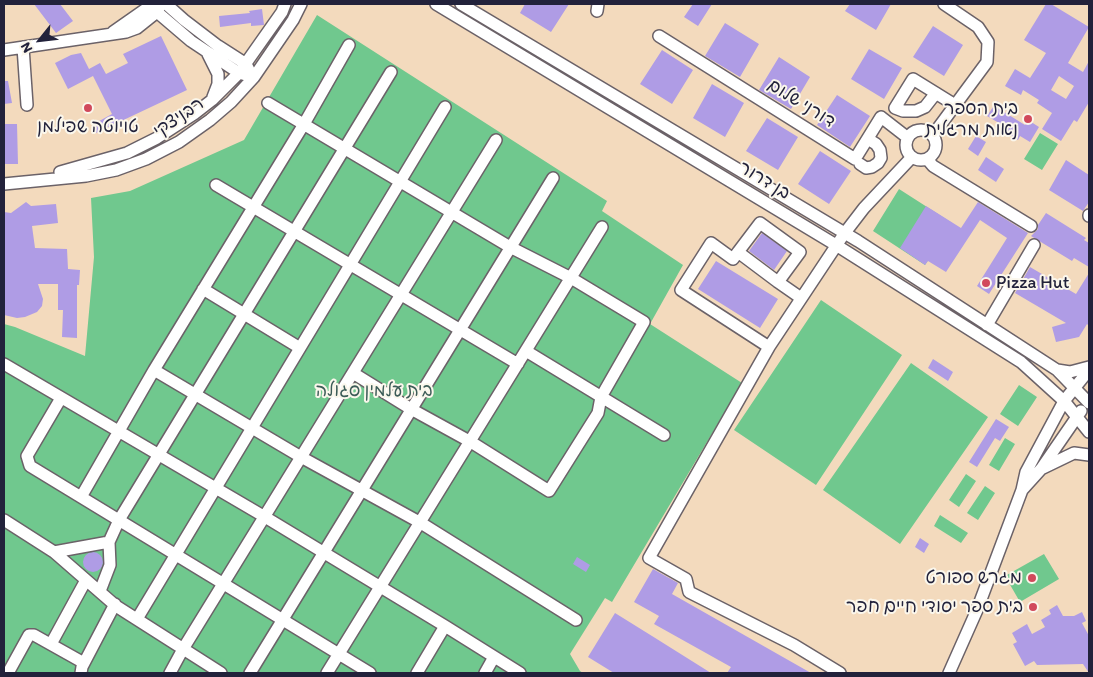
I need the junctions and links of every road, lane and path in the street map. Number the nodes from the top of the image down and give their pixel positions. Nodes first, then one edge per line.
1 (166, 4) edge
2 (285, 4) edge
3 (301, 4) edge
4 (436, 4) edge
5 (461, 4) edge
6 (944, 4) edge
7 (154, 6) edge
8 (659, 36) dead end
9 (349, 45) dead end
10 (23, 47) junction
11 (4, 50) edge
12 (206, 51) junction
13 (242, 69) junction
14 (391, 72) dead end
15 (254, 77) junction
16 (936, 93) dead end
17 (212, 100) junction
18 (268, 103) dead end
19 (27, 105) dead end
20 (955, 105) junction
21 (446, 107) dead end
22 (304, 124) junction
23 (933, 135) junction
24 (908, 138) junction
25 (868, 139) junction
26 (496, 140) dead end
27 (344, 148) junction
28 (912, 157) junction
29 (927, 159) junction
30 (860, 164) dead end
31 (553, 178) dead end
32 (27, 181) junction
33 (400, 181) junction
34 (4, 184) edge
35 (216, 185) dead end
36 (254, 207) junction
37 (452, 212) junction
38 (853, 223) junction
39 (1031, 226) dead end
40 (602, 227) dead end
41 (294, 231) junction
42 (845, 234) junction
43 (858, 241) junction
44 (1034, 245) dead end
45 (836, 246) junction
46 (510, 247) junction
47 (738, 252) junction
48 (350, 264) junction
49 (571, 278) junction
50 (778, 282) junction
51 (204, 289) junction
52 (401, 294) junction
53 (801, 298) junction
54 (244, 313) junction
55 (987, 325) junction
56 (460, 330) junction
57 (769, 347) junction
58 (300, 348) junction
59 (526, 351) junction
60 (4, 364) edge
61 (518, 364) junction
62 (1089, 369) edge
63 (154, 370) junction
64 (1057, 370) junction
65 (353, 373) junction
66 (1075, 388) junction
67 (194, 394) junction
68 (601, 397) junction
69 (60, 398) junction
70 (1064, 401) junction
71 (1089, 403) edge
72 (411, 409) junction
73 (1076, 415) junction
74 (252, 428) junction
75 (118, 431) junction
76 (1089, 432) edge
77 (664, 435) dead end
78 (471, 442) junction
79 (158, 455) junction
80 (1089, 455) edge
81 (301, 457) junction
82 (1041, 469) junction
83 (215, 489) junction
84 (362, 489) junction
85 (1022, 490) junction
86 (81, 497) junction
87 (264, 517) junction
88 (4, 520) edge
89 (119, 520) junction
90 (421, 523) junction
91 (109, 542) junction
92 (54, 552) junction
93 (323, 553) junction
94 (176, 555) junction
95 (86, 580) junction
96 (224, 584) junction
97 (381, 587) junction
98 (100, 591) junction
99 (115, 604) junction
100 (137, 619) junction
101 (282, 620) junction
102 (576, 620) dead end
103 (445, 626) junction
104 (51, 644) junction
105 (183, 649) junction
106 (339, 654) junction
107 (494, 657) junction
108 (83, 668) edge
109 (8, 673) edge
110 (170, 673) edge
111 (221, 673) edge
112 (250, 673) edge
113 (327, 673) edge
114 (370, 673) edge
115 (417, 673) edge
116 (485, 673) edge
117 (520, 673) edge
118 (840, 673) edge
119 (950, 673) edge

1 - 13 street
2 - 13 street, רבניצקי
3 - 15 street, רבניצקי
4 - 45 street, בן דרור
5 - 42 street, בן דרור
6 - 20 street
7 - 10 street
7 - 12 street
8 - 25 street, דורני שלום
9 - 22 street
10 - 11 street
10 - 19 street
12 - 13 street
12 - 17 street
13 - 15 street
13 - 17 street, רבניצקי
14 - 27 street
15 - 32 street, רבניצקי
16 - 20 street
17 - 32 street, רבניצקי
18 - 22 street
20 - 23 street
21 - 33 street
22 - 27 street
22 - 36 street
23 - 24 street
23 - 29 street
24 - 25 street, דורני שלום
24 - 28 street
25 - 30 street
26 - 37 street
27 - 33 street
27 - 41 street
28 - 29 street
28 - 38 street
29 - 39 street
31 - 46 street
32 - 34 street, רבניצקי
33 - 37 street
33 - 48 street
35 - 36 street
36 - 41 street
36 - 51 street
37 - 46 street
37 - 52 street
38 - 42 street
38 - 43 street
40 - 49 street
41 - 48 street
41 - 54 street
42 - 43 street, בן דרור
42 - 45 street
43 - 55 street, בן דרור
44 - 55 street
45 - 53 street
45 - 70 street, בן דרור
46 - 49 street
46 - 56 street
47 - 50 street
47 - 50 street
47 - 57 street
48 - 52 street
48 - 58 street
49 - 59 street
49 - 68 street
50 - 53 street
51 - 54 street
51 - 63 street
52 - 56 street
52 - 65 street
53 - 57 street
54 - 58 street
54 - 67 street
55 - 64 street, בן דרור
56 - 61 street
56 - 72 street
57 - 118 street
58 - 74 street
59 - 61 street
59 - 68 street
60 - 69 street
61 - 78 street
62 - 64 street
62 - 66 street
63 - 67 street
63 - 75 street
64 - 66 street, בן דרור
65 - 72 street
65 - 81 street
66 - 70 street
66 - 71 street, בן דרור
67 - 74 street
67 - 79 street
68 - 77 street
68 - 78 street
69 - 75 street
69 - 86 street
70 - 73 street, בן דרור
70 - 85 street
71 - 73 street
72 - 78 street
72 - 84 street
73 - 76 street, בן דרור
73 - 82 street
74 - 81 street
74 - 83 street
75 - 79 street
75 - 86 street
78 - 90 street
79 - 83 street
79 - 89 street
80 - 82 street
81 - 84 street
81 - 87 street
82 - 85 street
83 - 87 street
83 - 94 street
84 - 90 street
84 - 93 street
85 - 119 street
86 - 89 street
87 - 93 street
87 - 96 street
88 - 92 street
89 - 91 street
89 - 94 street
90 - 97 street
90 - 102 street
91 - 92 street
91 - 98 street
92 - 95 street
93 - 97 street
93 - 101 street
94 - 96 street
94 - 100 street
95 - 98 street
95 - 104 street
96 - 101 street
96 - 105 street
97 - 103 street
97 - 106 street
98 - 99 street
99 - 100 street
99 - 108 street
100 - 105 street
101 - 106 street
101 - 112 street
103 - 107 street
103 - 115 street
104 - 108 street
104 - 109 street
105 - 110 street
105 - 111 street
106 - 113 street
106 - 114 street
107 - 116 street
107 - 117 street

